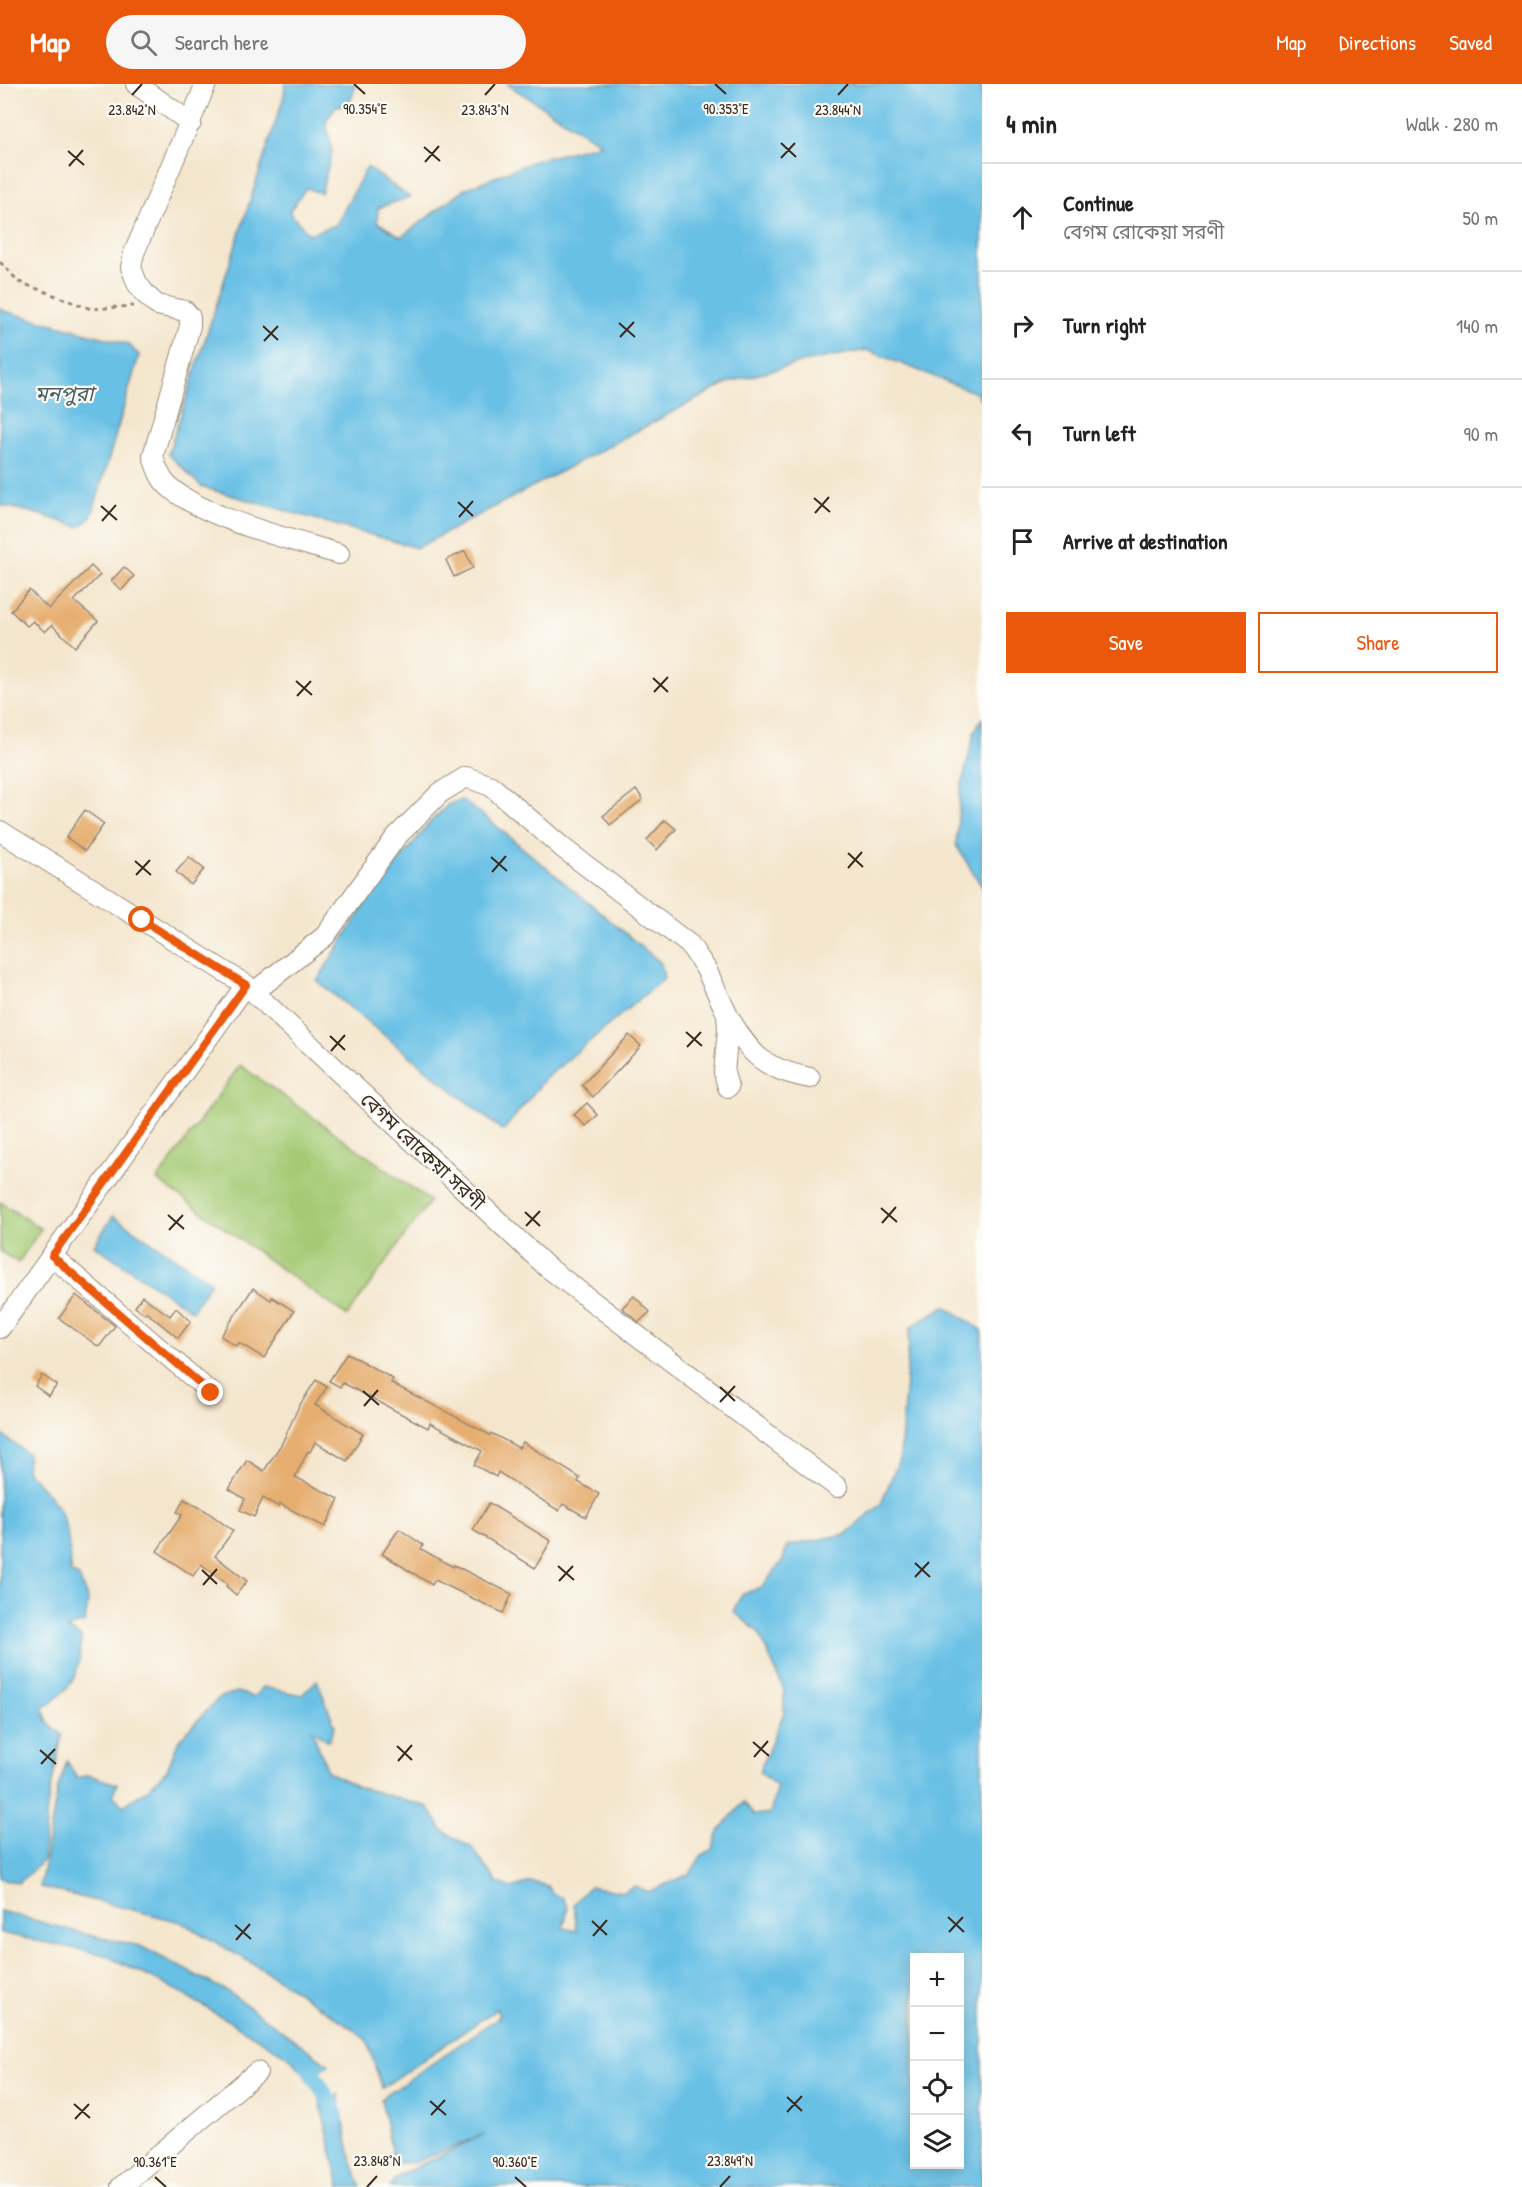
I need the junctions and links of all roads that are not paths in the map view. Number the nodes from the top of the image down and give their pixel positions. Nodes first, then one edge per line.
1 (136, 84) edge
2 (206, 84) edge
3 (190, 123) junction
4 (339, 554) dead end
5 (0, 831) edge
6 (250, 989) junction
7 (727, 1014) junction
8 (810, 1078) dead end
9 (728, 1087) dead end
10 (52, 1256) junction
11 (0, 1328) edge
12 (211, 1393) dead end
13 (837, 1487) dead end
14 (257, 2072) dead end
15 (121, 2187) edge

1 - 3 street
2 - 3 street
3 - 4 street
5 - 6 street, বেগম রোকেয়া সরণী
6 - 7 street
6 - 10 street
6 - 13 street, বেগম রোকেয়া সরণী
7 - 8 street
7 - 9 street
10 - 11 street
10 - 12 street
14 - 15 street

